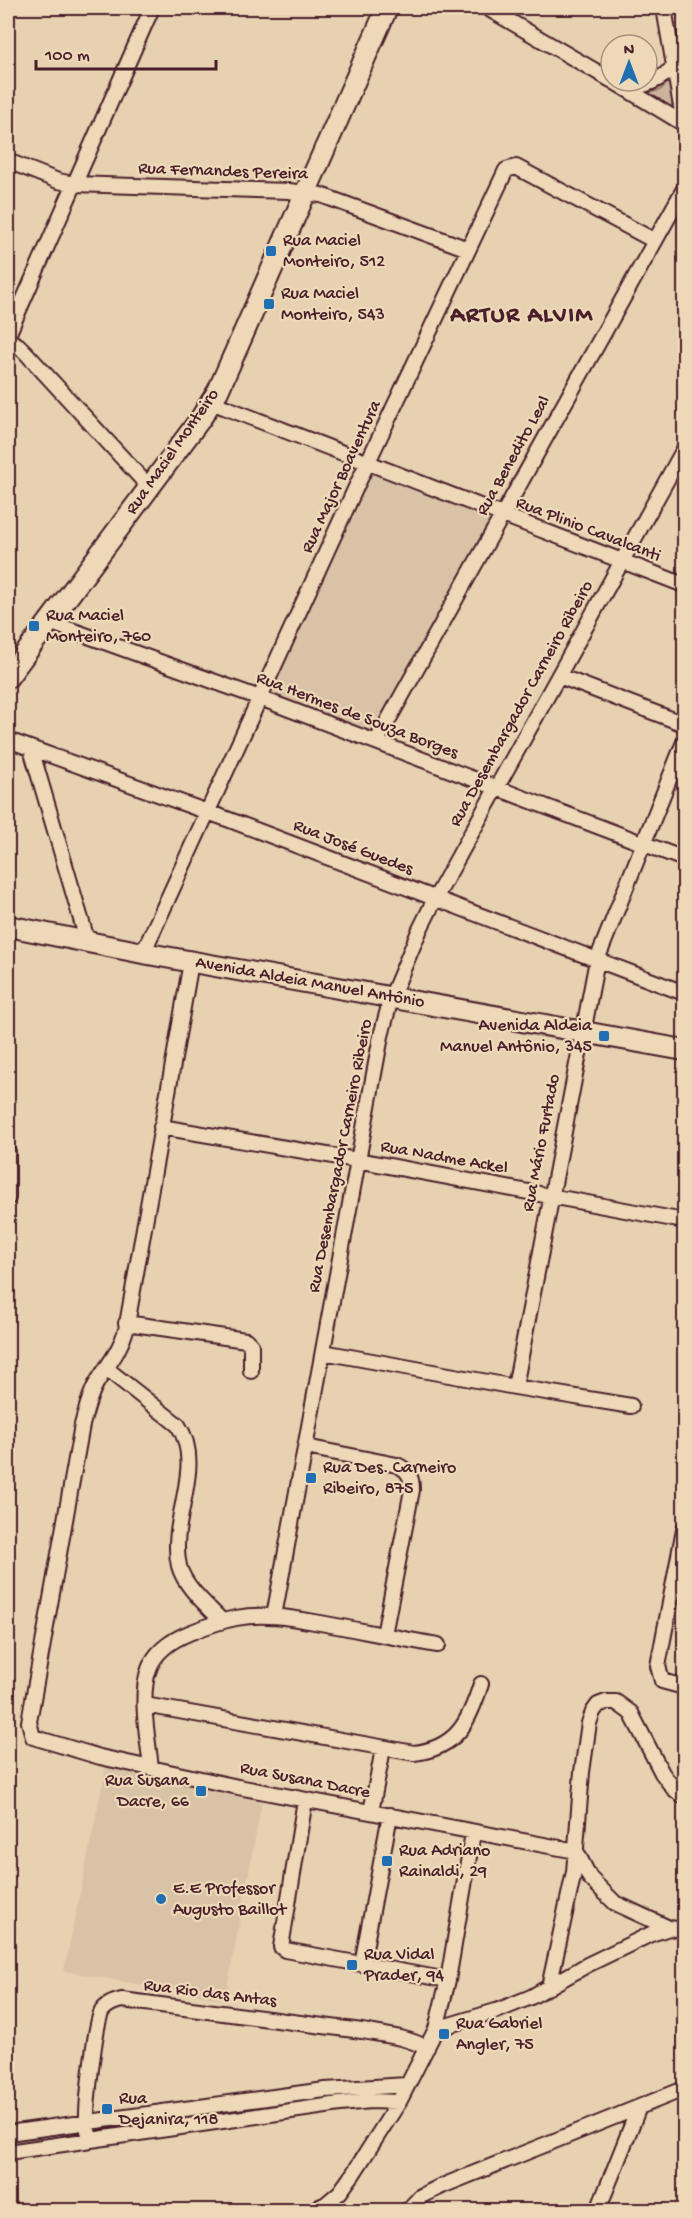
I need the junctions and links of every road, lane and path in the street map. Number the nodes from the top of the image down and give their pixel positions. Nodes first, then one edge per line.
1 (387, 8) edge
2 (487, 8) edge
3 (664, 8) edge
4 (148, 11) edge
5 (675, 66) junction
6 (599, 73) edge
7 (659, 80) edge
8 (633, 93) edge
9 (684, 124) edge
10 (8, 161) edge
11 (74, 184) junction
12 (684, 189) edge
13 (307, 192) junction
14 (655, 241) junction
15 (468, 249) junction
16 (8, 335) edge
17 (8, 340) edge
18 (211, 402) junction
19 (684, 449) edge
20 (367, 464) junction
21 (150, 488) junction
22 (501, 516) junction
23 (622, 562) junction
24 (684, 585) edge
25 (50, 622) junction
26 (14, 656) edge
27 (559, 676) junction
28 (8, 677) edge
29 (260, 699) junction
30 (684, 724) edge
31 (8, 740) edge
32 (376, 742) junction
33 (684, 742) edge
34 (31, 748) junction
35 (496, 787) junction
36 (208, 812) junction
37 (643, 843) junction
38 (684, 859) edge
39 (435, 898) junction
40 (8, 926) edge
41 (88, 943) junction
42 (142, 953) junction
43 (597, 960) junction
44 (191, 962) junction
45 (684, 993) edge
46 (391, 998) junction
47 (582, 1033) junction
48 (684, 1050) edge
49 (161, 1127) junction
50 (8, 1152) edge
51 (357, 1160) junction
52 (551, 1196) junction
53 (8, 1198) edge
54 (684, 1221) edge
55 (126, 1323) junction
56 (323, 1352) junction
57 (107, 1369) junction
58 (251, 1371) dead end
59 (515, 1388) junction
60 (631, 1406) dead end
61 (306, 1447) junction
62 (684, 1529) edge
63 (274, 1616) junction
64 (222, 1621) junction
65 (384, 1635) junction
66 (438, 1645) dead end
67 (481, 1684) dead end
68 (684, 1687) edge
69 (145, 1705) junction
70 (383, 1749) junction
71 (151, 1768) junction
72 (684, 1797) edge
73 (305, 1800) junction
74 (371, 1812) junction
75 (390, 1815) junction
76 (473, 1833) junction
77 (576, 1851) junction
78 (669, 1928) junction
79 (684, 1930) edge
80 (362, 1964) junction
81 (448, 1980) junction
82 (549, 1987) junction
83 (436, 2029) junction
84 (427, 2048) junction
85 (407, 2085) junction
86 (684, 2089) edge
87 (399, 2102) junction
88 (639, 2107) junction
89 (87, 2122) junction
90 (8, 2133) edge
91 (90, 2140) junction
92 (8, 2152) edge
93 (313, 2211) edge
94 (408, 2211) edge
95 (598, 2211) edge

1 - 13 street, Rua Maciel Monteiro
2 - 6 street
3 - 5 street
4 - 11 street
5 - 7 street
5 - 9 street
8 - 9 street
10 - 11 street, Rua Fernandes Pereira
11 - 13 street, Rua Fernandes Pereira
11 - 16 street
12 - 14 street, Rua Benedito Leal
13 - 15 street, Rua Fernandes Pereira
13 - 18 street, Rua Maciel Monteiro
14 - 15 street, Rua Major Boaventura
14 - 22 street, Rua Benedito Leal
15 - 20 street, Rua Major Boaventura
17 - 21 street
18 - 20 street, Rua Plinio Cavalcanti
18 - 21 street, Rua Maciel Monteiro
19 - 23 street, Rua Desembargador Carneiro Ribeiro
20 - 22 street, Rua Plinio Cavalcanti
20 - 29 street, Rua Major Boaventura
21 - 25 street, Rua Maciel Monteiro
22 - 23 street, Rua Plinio Cavalcanti
22 - 32 street, Rua Benedito Leal
23 - 24 street, Rua Plinio Cavalcanti
23 - 27 street, Rua Desembargador Carneiro Ribeiro
25 - 26 street, Rua Maciel Monteiro
25 - 29 street, Rua Hermes de Souza Borges
26 - 28 street, Rua Maciel Monteiro
27 - 30 street
27 - 35 street, Rua Desembargador Carneiro Ribeiro
29 - 32 street, Rua Hermes de Souza Borges
29 - 36 street, Rua Major Boaventura
31 - 34 street, Rua José Guedes
32 - 35 street, Rua Hermes de Souza Borges
33 - 37 street, Rua Mário Furtado
34 - 36 street, Rua José Guedes
34 - 41 street
35 - 37 street, Rua Hermes de Souza Borges
35 - 39 street, Rua Desembargador Carneiro Ribeiro
36 - 39 street, Rua José Guedes
36 - 42 street, Rua Major Boaventura
37 - 38 street, Rua Hermes de Souza Borges
37 - 43 street, Rua Mário Furtado
39 - 43 street, Rua José Guedes
39 - 46 street, Rua Desembargador Carneiro Ribeiro
40 - 41 street, Avenida Aldeia Manuel Antônio
41 - 42 street, Avenida Aldeia Manuel Antônio
42 - 44 street, Avenida Aldeia Manuel Antônio
43 - 45 street, Rua José Guedes
43 - 47 street, Rua Mário Furtado
44 - 46 street, Avenida Aldeia Manuel Antônio
44 - 49 street
46 - 47 street, Avenida Aldeia Manuel Antônio
46 - 51 street, Rua Desembargador Carneiro Ribeiro
47 - 48 street, Avenida Aldeia Manuel Antônio
47 - 52 street, Rua Mário Furtado
49 - 51 street, Rua Nadme Ackel
49 - 55 street
50 - 53 street
51 - 52 street, Rua Nadme Ackel
51 - 56 street, Rua Desembargador Carneiro Ribeiro
52 - 54 street, Rua Nadme Ackel
52 - 59 street, Rua Mário Furtado
55 - 57 street
55 - 58 street
56 - 59 street
56 - 61 street, Rua Desembargador Carneiro Ribeiro
57 - 64 street
57 - 71 street, Rua Susana Dacre
59 - 60 street
61 - 63 street, Rua Desembargador Carneiro Ribeiro
61 - 65 street
62 - 68 street
63 - 64 street
63 - 65 street
64 - 69 street
65 - 66 street
67 - 70 street
69 - 70 street
69 - 71 street
70 - 74 street
71 - 73 street, Rua Susana Dacre
72 - 77 street
73 - 74 street, Rua Susana Dacre
73 - 80 street
74 - 75 street, Rua Susana Dacre
75 - 76 street, Rua Susana Dacre
75 - 80 street
76 - 77 street, Rua Susana Dacre
76 - 81 street
77 - 78 street
77 - 82 street
78 - 79 street
78 - 82 street
80 - 81 street
81 - 83 street
82 - 83 street
83 - 84 street
84 - 85 street
84 - 89 street, Rua Rio das Antas
85 - 87 street
85 - 89 street
86 - 88 street
87 - 91 street
87 - 93 street
88 - 94 street
88 - 95 street
89 - 90 street
89 - 91 street
91 - 92 street

